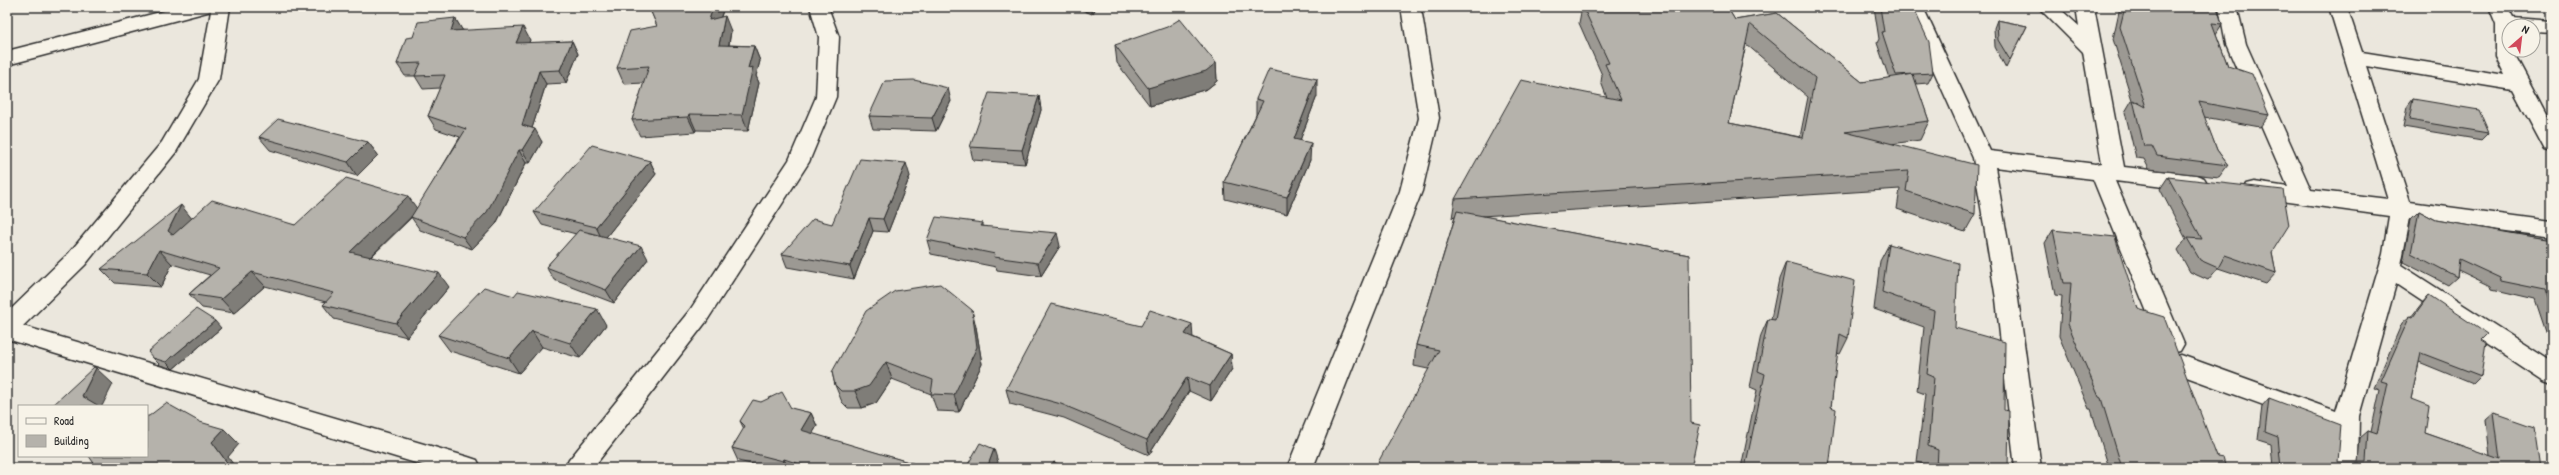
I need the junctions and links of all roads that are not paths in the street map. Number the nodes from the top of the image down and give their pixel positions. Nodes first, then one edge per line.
1 (148, 7) edge
2 (204, 7) edge
3 (221, 7) edge
4 (819, 7) edge
5 (1410, 7) edge
6 (1914, 7) edge
7 (2047, 7) edge
8 (2085, 7) edge
9 (2228, 7) edge
10 (2338, 7) edge
11 (2502, 16) edge
12 (2541, 27) edge
13 (2552, 28) edge
14 (11, 50) edge
15 (2093, 50) junction
16 (2354, 56) junction
17 (2520, 84) junction
18 (2552, 145) edge
19 (1983, 158) junction
20 (2107, 172) junction
21 (2303, 196) junction
22 (2401, 208) junction
23 (2552, 229) edge
24 (2388, 268) junction
25 (7, 329) edge
26 (2181, 365) junction
27 (2552, 375) edge
28 (2192, 394) edge
29 (2348, 416) junction
30 (468, 468) edge
31 (578, 468) edge
32 (1300, 468) edge
33 (2028, 468) edge
34 (2345, 468) edge

1 - 14 street
2 - 14 street
3 - 25 street
4 - 31 street
5 - 32 street
6 - 19 street
7 - 15 street
8 - 15 street
9 - 21 street
10 - 16 street
11 - 17 street
12 - 13 street
15 - 20 street
16 - 17 street
16 - 22 street
17 - 18 street
19 - 20 street
19 - 33 street
20 - 21 street
20 - 26 street
21 - 22 street
22 - 23 street
22 - 24 street
24 - 27 street
24 - 29 street
25 - 30 street
26 - 28 street
26 - 29 street
29 - 34 street

